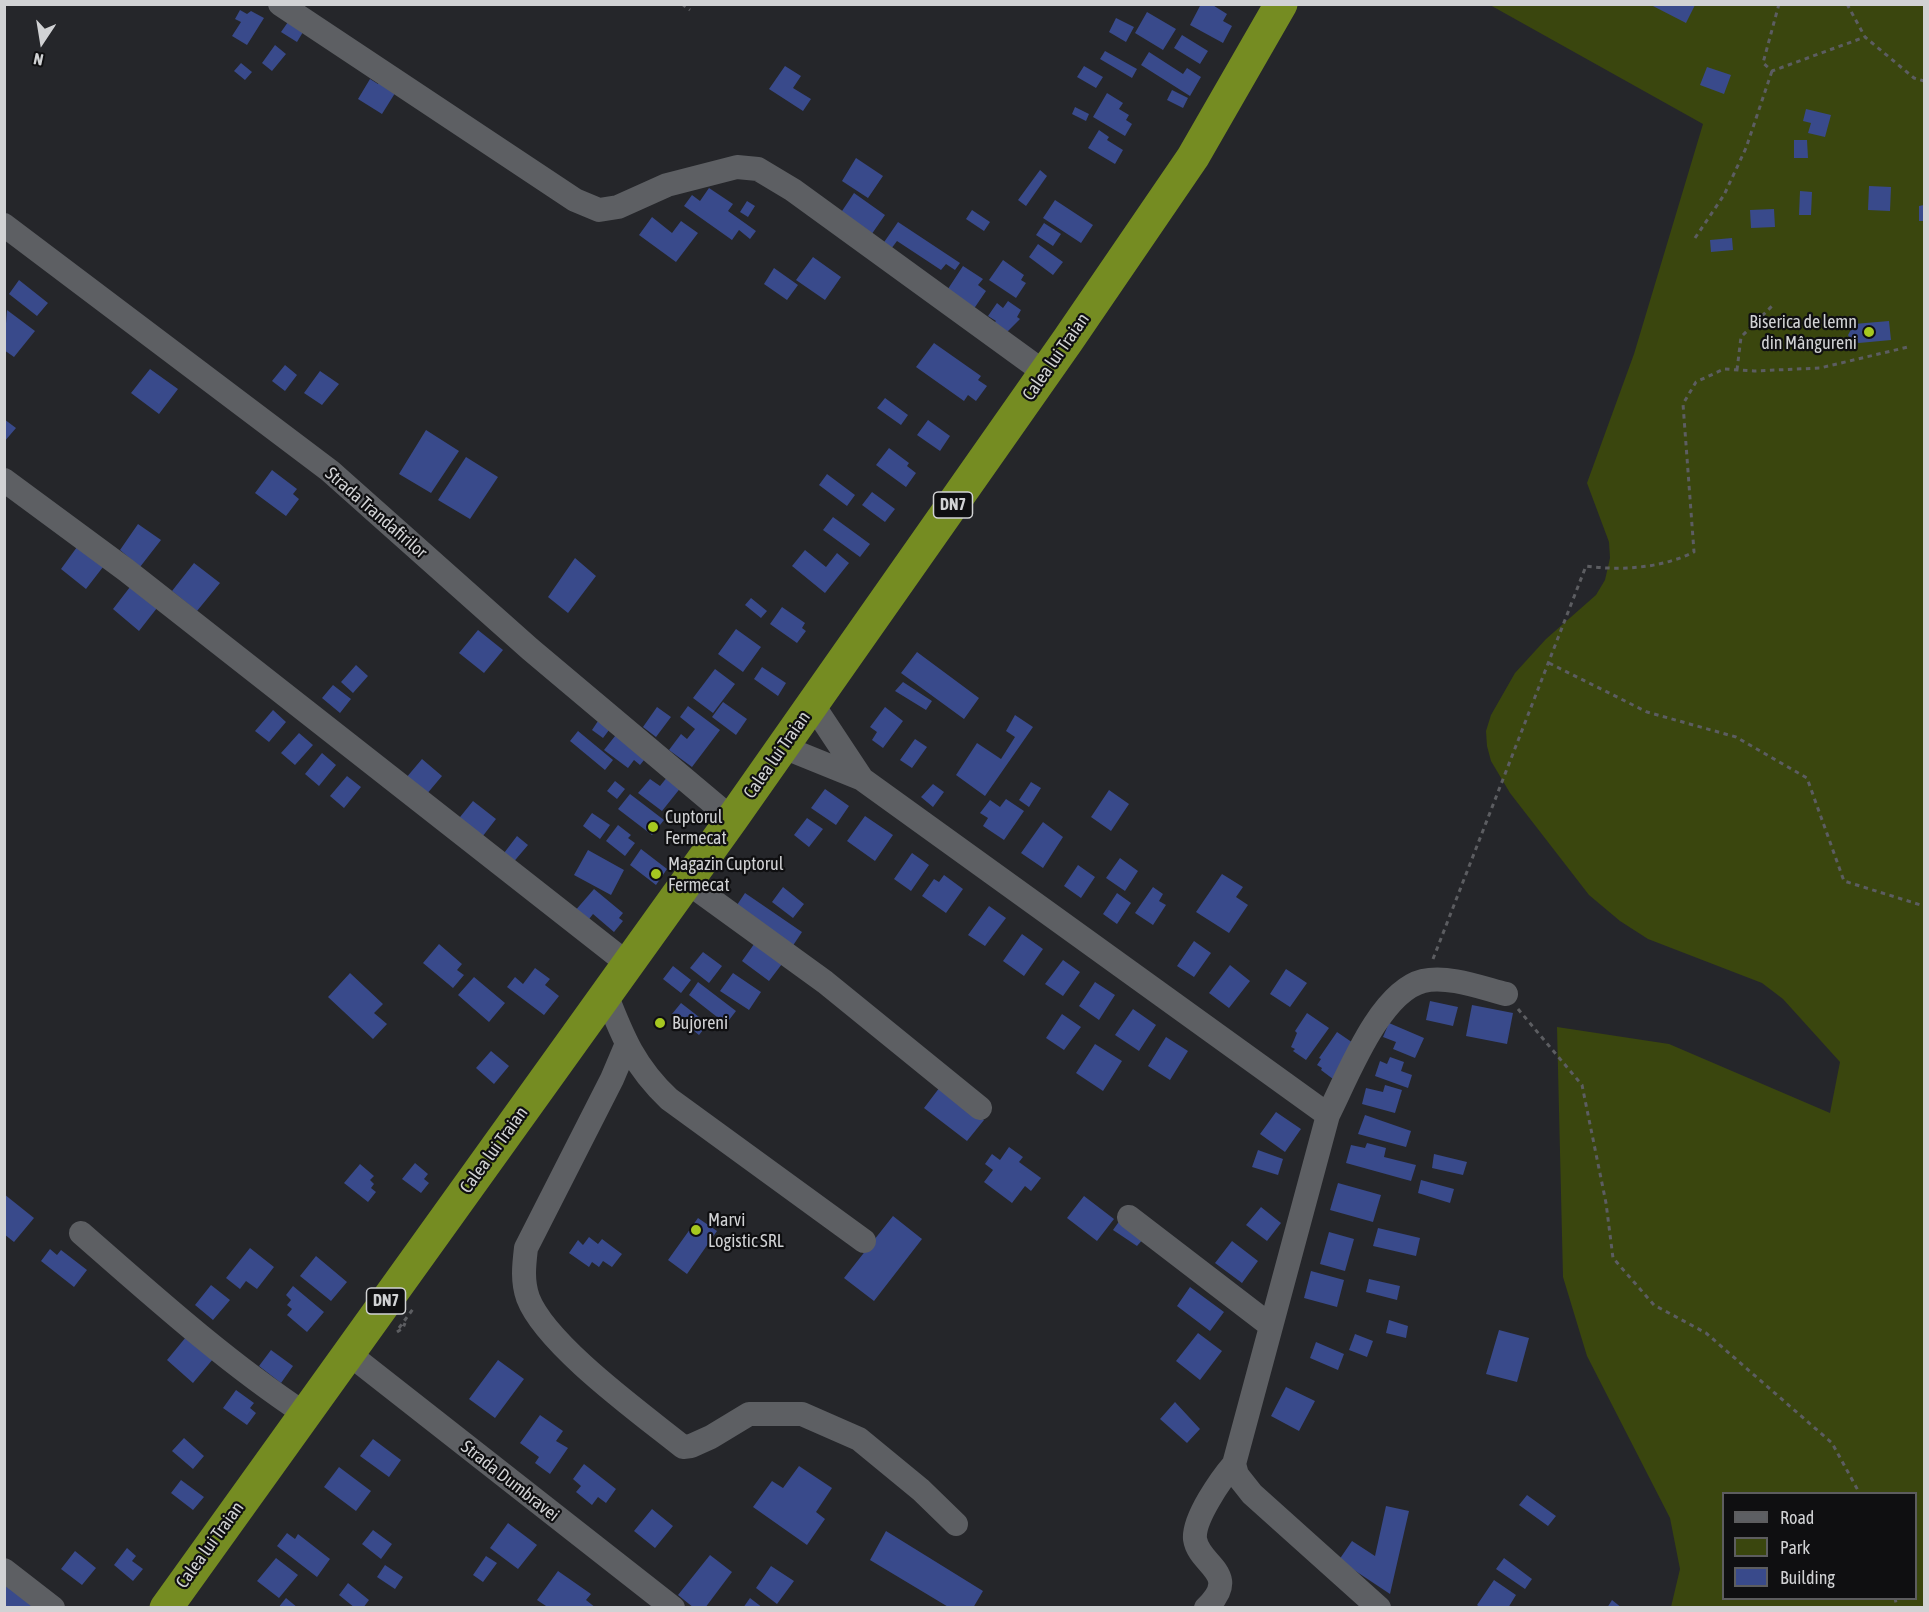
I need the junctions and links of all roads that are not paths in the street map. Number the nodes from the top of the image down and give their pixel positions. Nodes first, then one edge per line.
1 (280, 4) edge
2 (1281, 4) edge
3 (4, 225) edge
4 (1045, 373) junction
5 (4, 480) edge
6 (813, 705) junction
7 (783, 747) junction
8 (862, 779) junction
9 (732, 819) junction
10 (687, 882) junction
11 (628, 964) junction
12 (606, 994) junction
13 (1506, 994) road end
14 (626, 1046) junction
15 (980, 1108) dead end
16 (1328, 1115) junction
17 (1129, 1217) dead end
18 (81, 1233) dead end
19 (864, 1241) dead end
20 (1271, 1326) junction
21 (348, 1353) junction
22 (304, 1414) junction
23 (1234, 1464) junction
24 (956, 1524) dead end
25 (4, 1570) edge
26 (53, 1608) edge
27 (166, 1608) edge
28 (673, 1608) edge
29 (1206, 1608) edge
30 (1379, 1608) edge

1 - 4 street
2 - 4 highway, Calea lui Traian / DN7
3 - 9 street, Strada Trandafirilor
4 - 6 highway, Calea lui Traian / DN7
5 - 11 street
6 - 7 highway, Calea lui Traian / DN7
6 - 8 street
7 - 8 street
7 - 9 highway, Calea lui Traian / DN7
8 - 16 street
9 - 10 highway, Calea lui Traian / DN7
10 - 11 highway, Calea lui Traian / DN7
10 - 15 street
11 - 12 highway, Calea lui Traian / DN7
12 - 14 street
12 - 21 highway, Calea lui Traian / DN7
13 - 16 street
14 - 19 street
14 - 24 street
16 - 20 street
17 - 20 street
18 - 22 street
20 - 23 street
21 - 22 highway, Calea lui Traian / DN7
21 - 28 street, Strada Dumbravei
22 - 27 highway, Calea lui Traian / DN7
23 - 29 street
23 - 30 street
25 - 26 street

